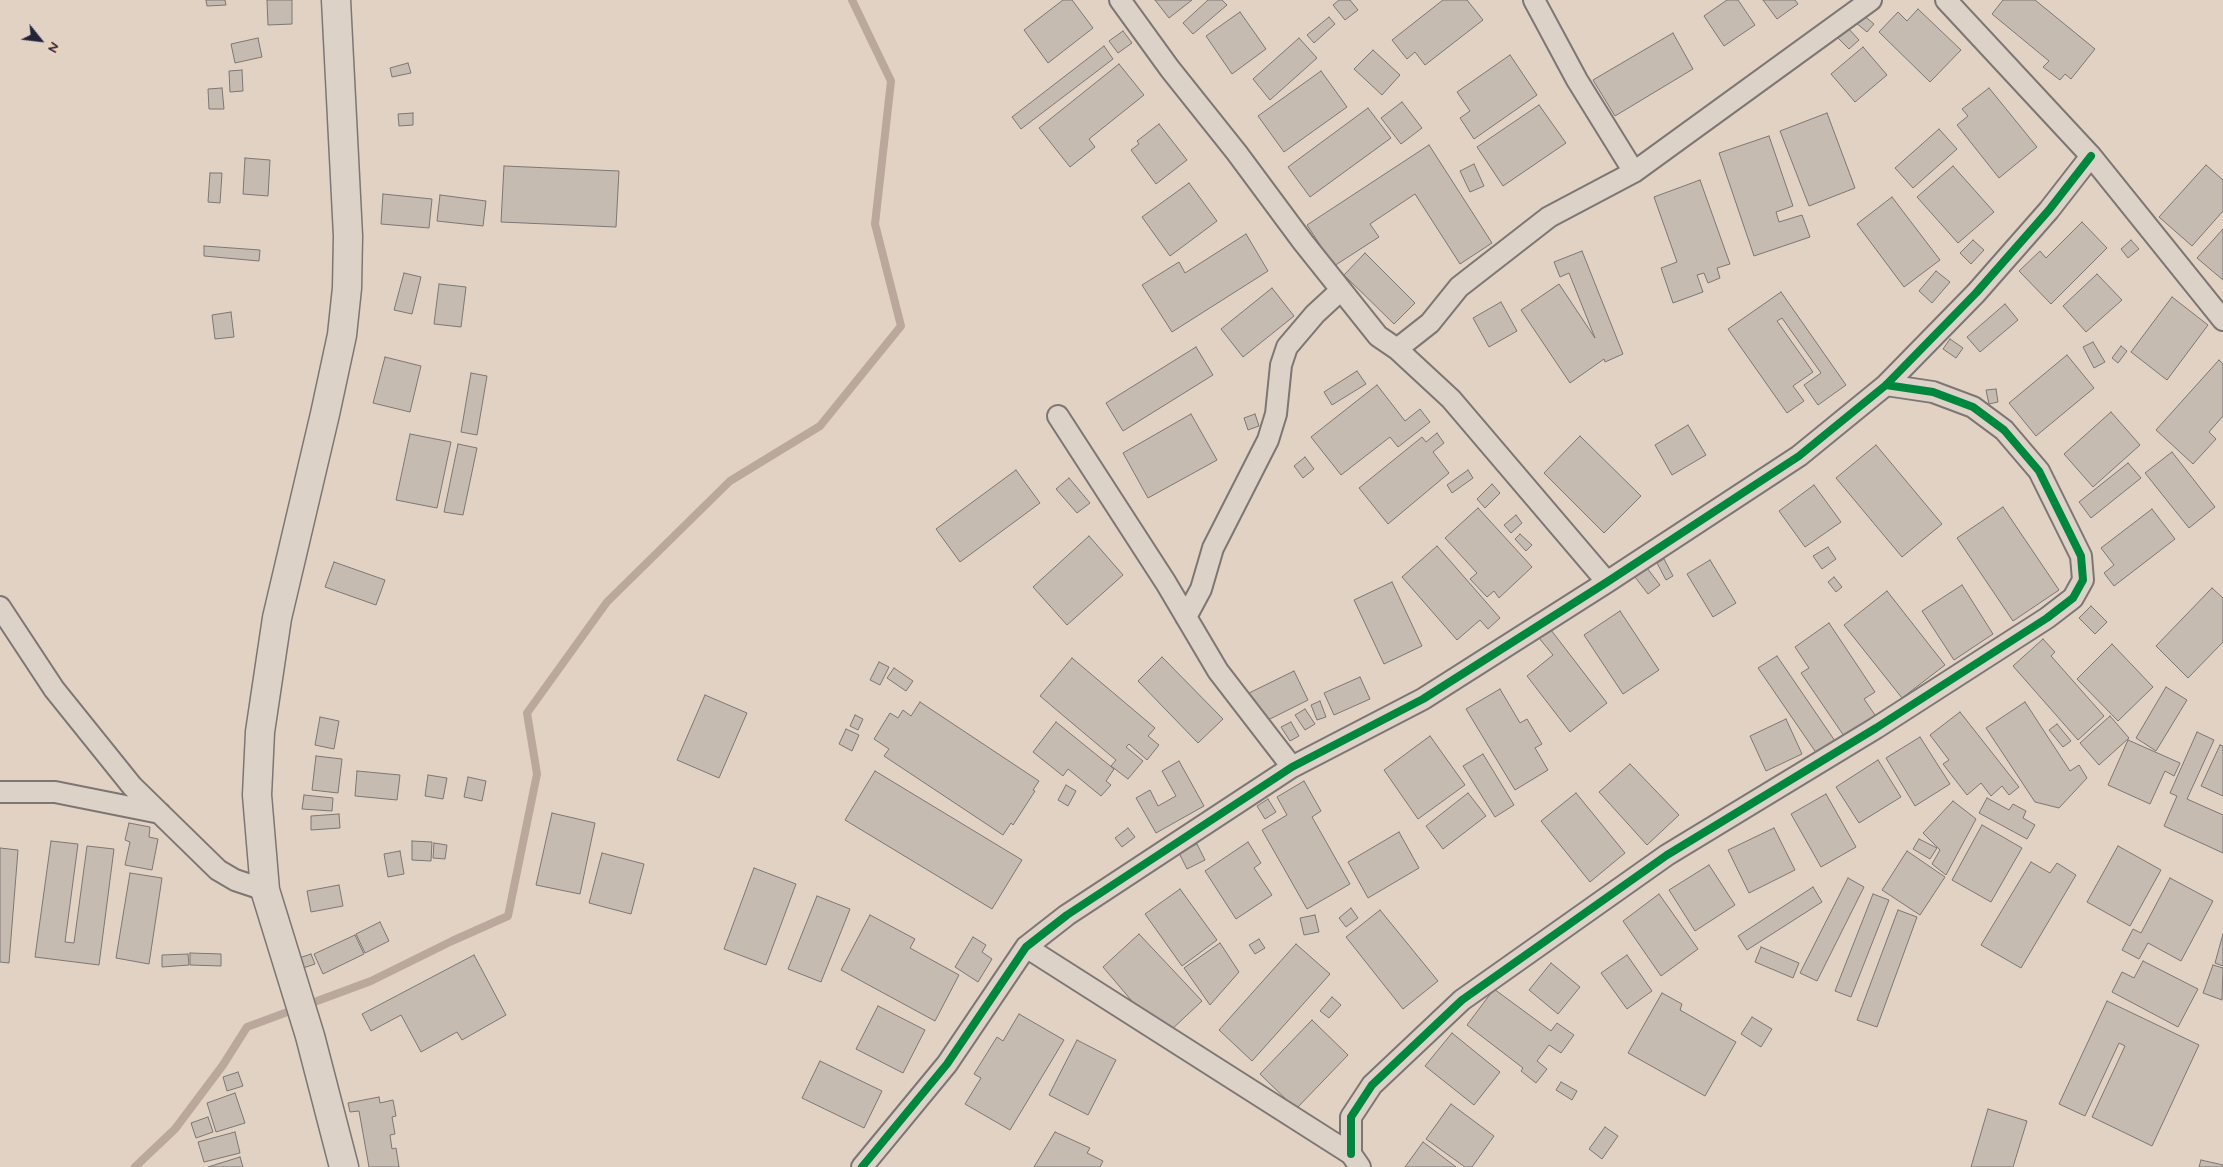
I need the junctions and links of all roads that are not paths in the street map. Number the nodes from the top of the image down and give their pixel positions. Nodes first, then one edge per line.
1 (336, 0) edge
2 (1120, 0) edge
3 (1534, 0) edge
4 (1871, 0) edge
5 (1946, 0) edge
6 (2091, 156) junction
7 (1634, 172) junction
8 (1341, 290) junction
9 (2223, 320) edge
10 (1397, 349) junction
11 (1886, 385) junction
12 (1058, 416) dead end
13 (1607, 582) junction
14 (0, 607) edge
15 (1186, 617) junction
16 (1292, 767) junction
17 (0, 792) edge
18 (160, 814) junction
19 (265, 890) junction
20 (1026, 947) junction
21 (1356, 1160) edge
22 (344, 1167) edge
23 (862, 1167) edge

1 - 19 main road
2 - 8 street
3 - 7 street
4 - 7 street
5 - 6 street
6 - 9 street
6 - 11 street
7 - 10 street
8 - 10 street
8 - 15 street
10 - 13 street
11 - 13 street
11 - 21 street
12 - 15 street
13 - 16 street
14 - 18 street
15 - 16 street
16 - 20 street
17 - 18 street
18 - 19 street
19 - 22 main road
20 - 21 street
20 - 23 street

